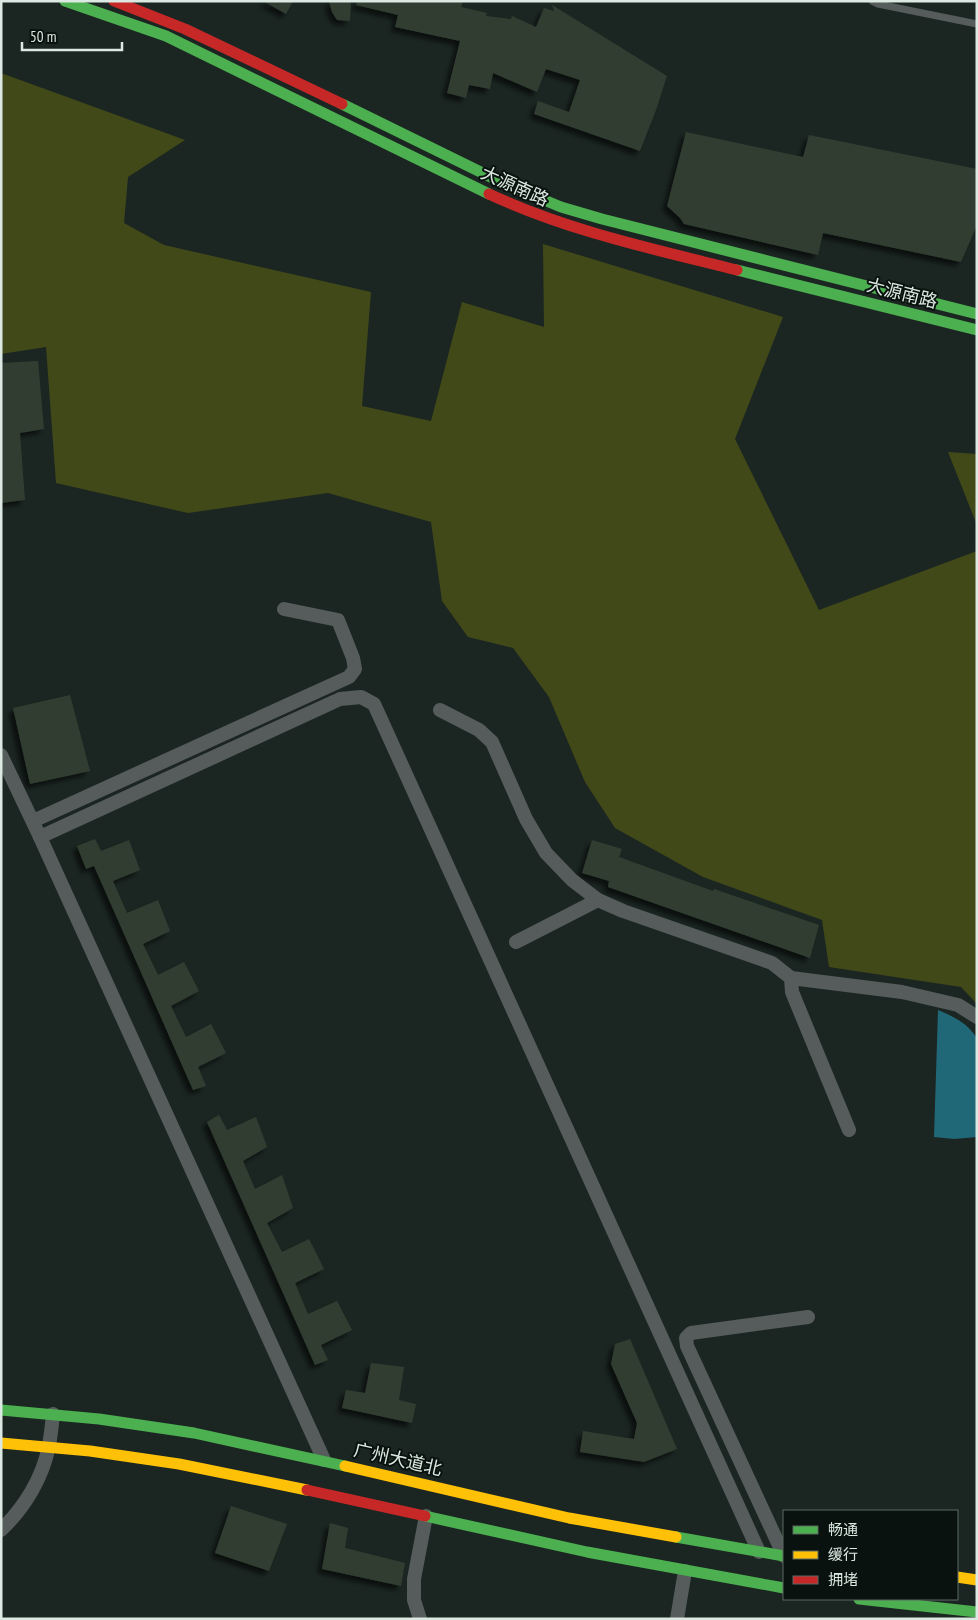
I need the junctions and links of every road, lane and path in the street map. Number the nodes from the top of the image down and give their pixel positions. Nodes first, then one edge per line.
1 (65, 1) edge
2 (114, 1) edge
3 (872, 1) edge
4 (977, 24) edge
5 (977, 314) edge
6 (977, 330) edge
7 (284, 609) dead end
8 (440, 710) dead end
9 (1, 755) edge
10 (32, 821) junction
11 (40, 837) junction
12 (598, 900) junction
13 (516, 942) dead end
14 (791, 978) junction
15 (977, 1017) edge
16 (849, 1130) dead end
17 (808, 1317) dead end
18 (1, 1410) edge
19 (53, 1414) junction
20 (1, 1443) edge
21 (49, 1447) junction
22 (324, 1460) junction
23 (426, 1516) junction
24 (1, 1530) edge
25 (759, 1552) junction
26 (783, 1554) edge
27 (783, 1556) edge
28 (685, 1571) junction
29 (958, 1577) edge
30 (977, 1580) edge
31 (783, 1588) edge
32 (868, 1600) edge
33 (977, 1612) edge
34 (420, 1619) edge
35 (678, 1619) edge

1 - 6 main road, 大源南路
2 - 5 main road, 大源南路
3 - 4 lane
7 - 10 street
8 - 12 street
9 - 10 street
10 - 11 street
11 - 22 street
11 - 25 street
12 - 13 street
12 - 14 street
14 - 15 street
14 - 16 street
17 - 26 street
18 - 19 main road, 广州大道北
19 - 21 street
19 - 22 main road, 广州大道北
20 - 21 main road
21 - 23 main road
21 - 24 street
22 - 25 main road, 广州大道北
23 - 28 main road
23 - 34 street
25 - 27 main road, 广州大道北
28 - 31 main road
28 - 35 street
29 - 30 main road
32 - 33 main road

